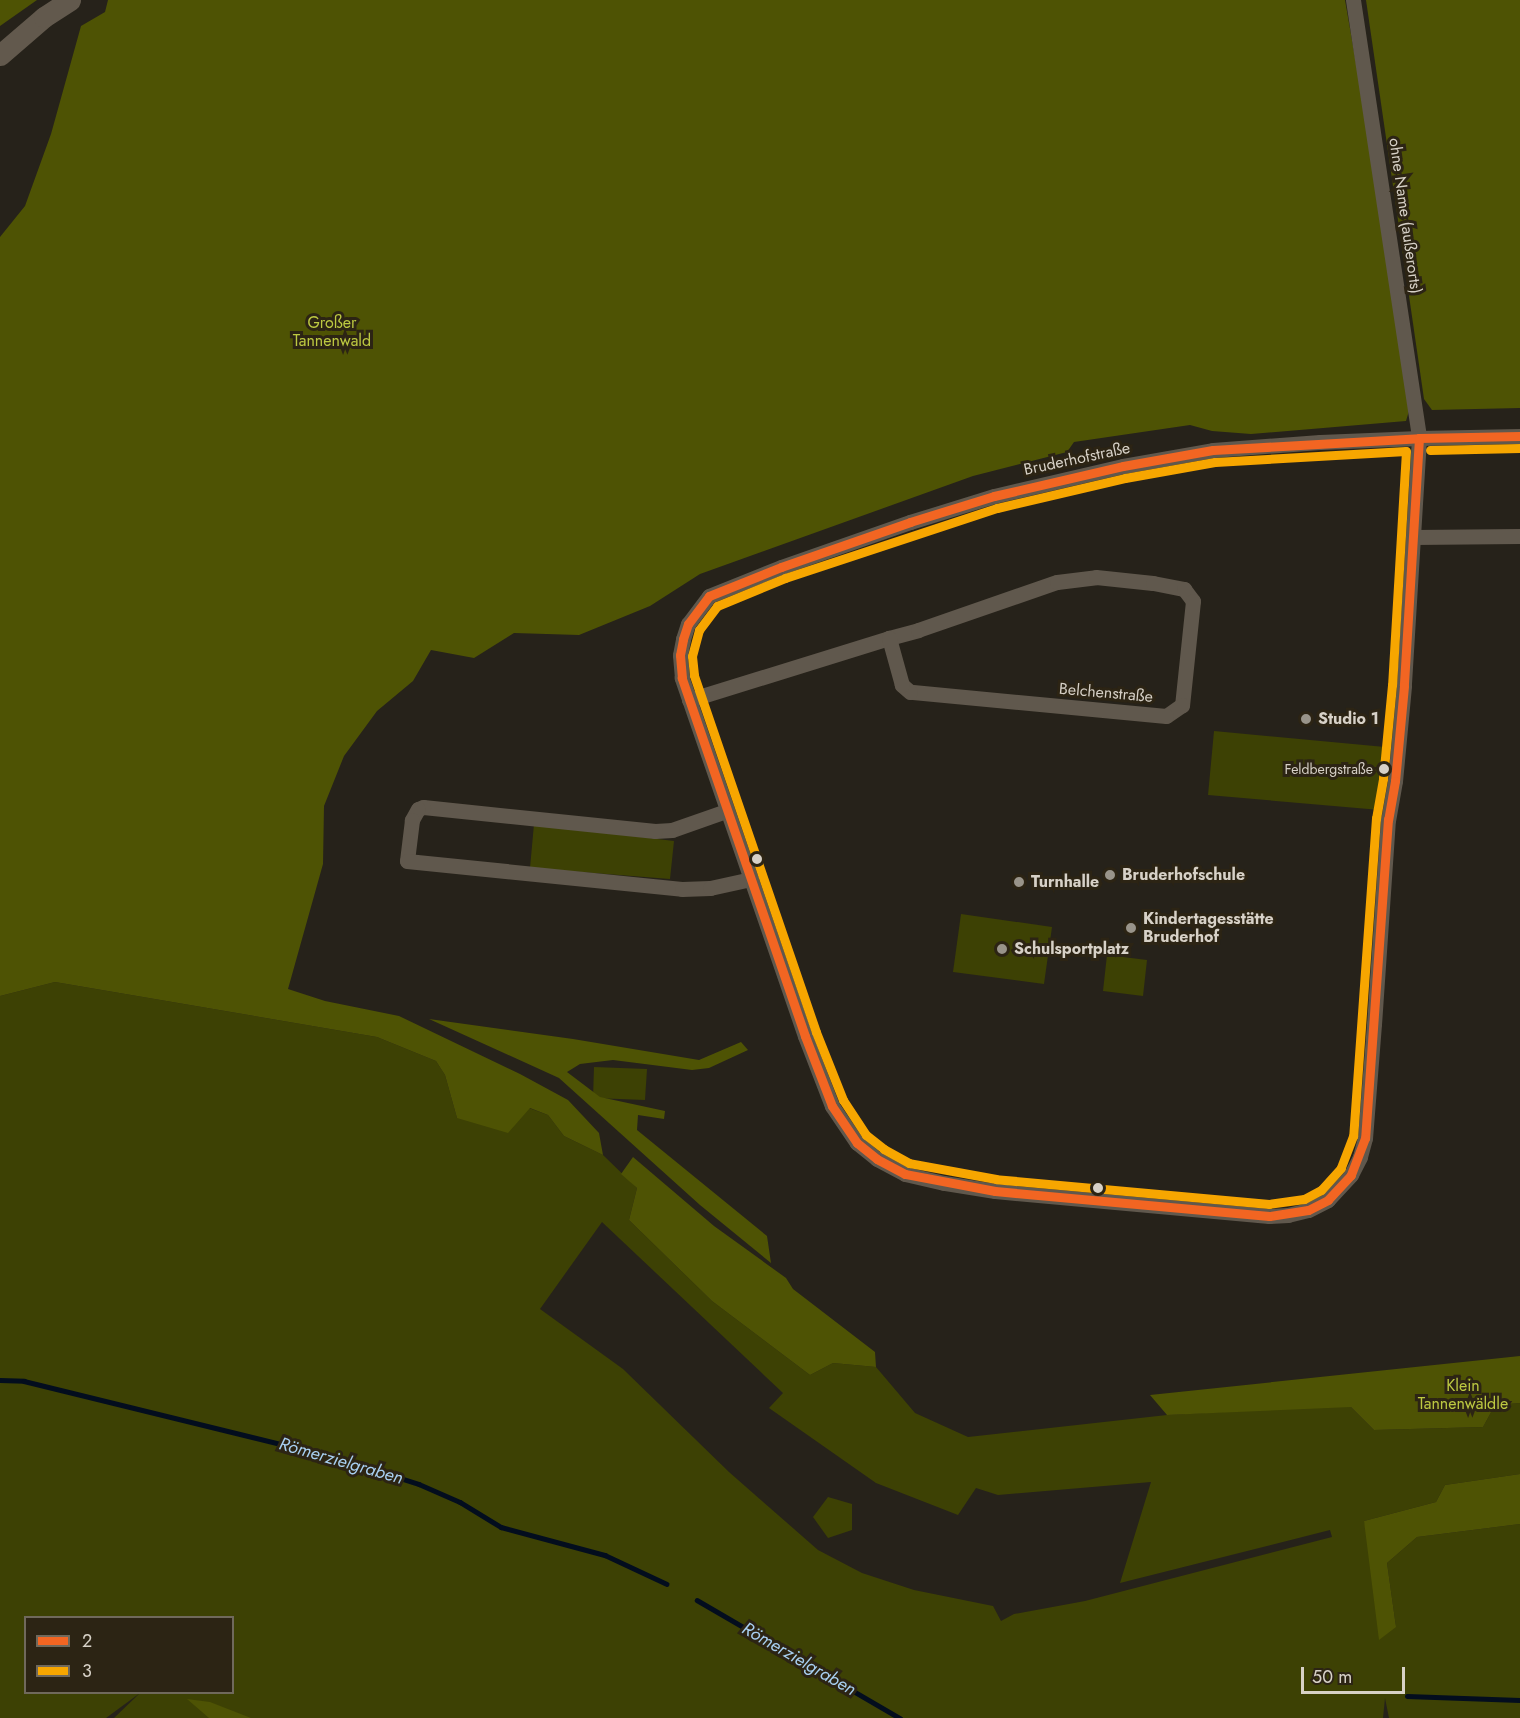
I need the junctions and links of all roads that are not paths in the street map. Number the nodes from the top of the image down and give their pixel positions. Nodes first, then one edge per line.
1 (70, 0) edge
2 (1353, 0) edge
3 (0, 55) edge
4 (1520, 436) edge
5 (1419, 438) junction
6 (1520, 536) edge
7 (1414, 537) junction
8 (889, 638) junction
9 (689, 700) junction
10 (726, 811) junction
11 (751, 879) junction

1 - 3 main road
2 - 5 street, ohne Name (außerorts)
4 - 5 street, Bruderhofstraße
5 - 7 street
5 - 9 street, Bruderhofstraße
6 - 7 street
7 - 11 street
8 - 8 street, Belchenstraße
8 - 9 street, Belchenstraße
9 - 10 street
10 - 11 street
10 - 11 street

